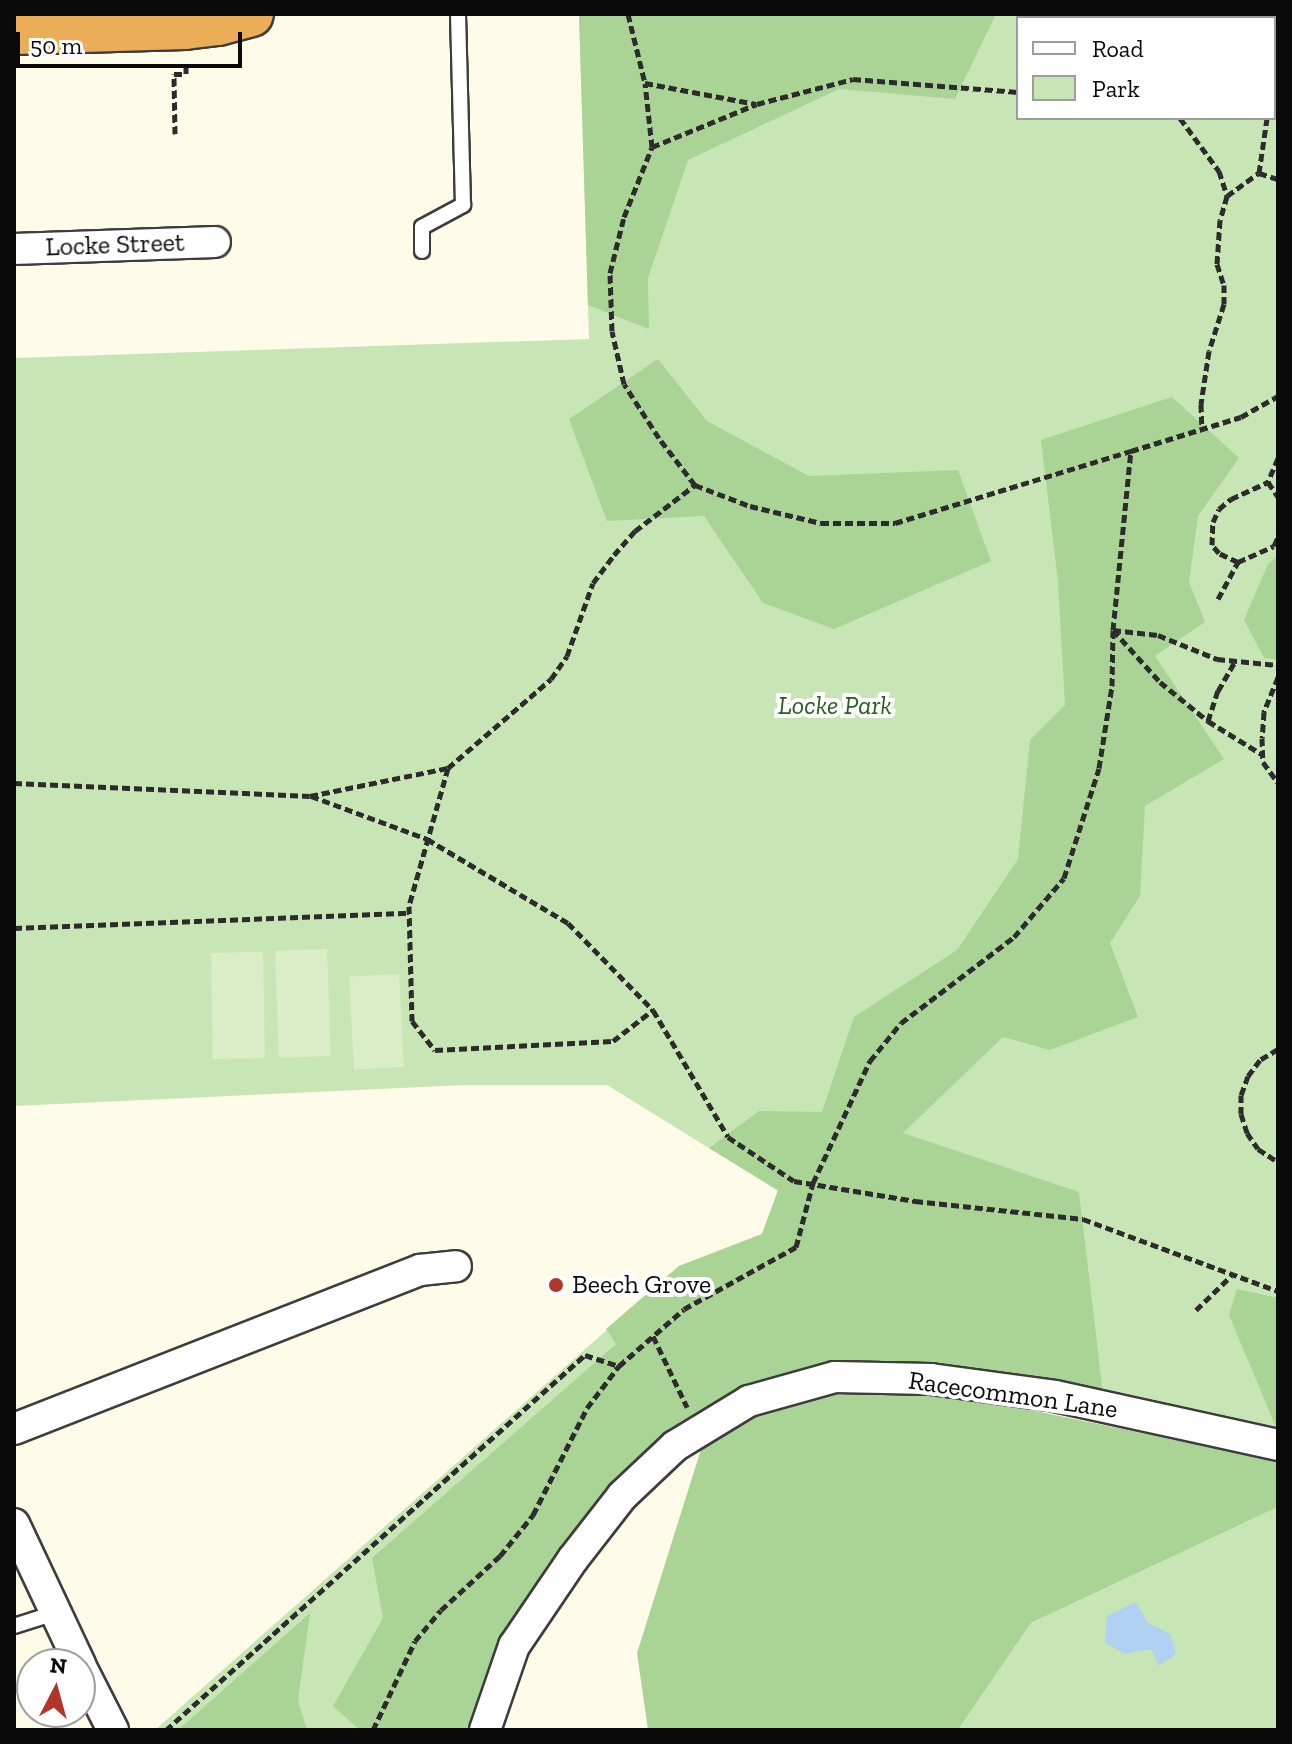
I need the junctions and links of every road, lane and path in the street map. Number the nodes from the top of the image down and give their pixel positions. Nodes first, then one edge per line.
1 (251, 14) edge
2 (458, 14) edge
3 (628, 14) edge
4 (117, 21) edge
5 (185, 27) junction
6 (14, 32) edge
7 (645, 83) junction
8 (1016, 92) edge
9 (757, 104) junction
10 (1181, 120) edge
11 (1267, 120) edge
12 (175, 134) dead end
13 (652, 147) junction
14 (1259, 173) junction
15 (1278, 179) edge
16 (1227, 196) junction
17 (215, 242) dead end
18 (14, 249) edge
19 (422, 251) dead end
20 (1278, 396) edge
21 (1202, 429) junction
22 (1131, 451) junction
23 (1278, 458) edge
24 (1268, 482) junction
25 (695, 485) junction
26 (1278, 497) edge
27 (1278, 537) edge
28 (1276, 545) edge
29 (1238, 562) junction
30 (1218, 599) dead end
31 (1113, 630) junction
32 (1236, 661) junction
33 (1278, 665) edge
34 (1278, 677) edge
35 (1208, 721) junction
36 (1263, 755) junction
37 (448, 768) junction
38 (14, 783) edge
39 (1278, 783) edge
40 (310, 796) junction
41 (427, 839) junction
42 (409, 913) junction
43 (14, 928) edge
44 (653, 1010) junction
45 (1278, 1049) edge
46 (1278, 1162) edge
47 (813, 1183) junction
48 (456, 1266) dead end
49 (1231, 1276) junction
50 (1278, 1291) edge
51 (1196, 1310) dead end
52 (653, 1336) junction
53 (619, 1366) junction
54 (14, 1429) edge
55 (699, 1429) junction
56 (1278, 1445) edge
57 (14, 1524) edge
58 (55, 1613) junction
59 (14, 1626) edge
60 (72, 1648) edge
61 (96, 1702) edge
62 (106, 1726) edge
63 (166, 1730) edge
64 (373, 1730) edge
65 (485, 1730) edge

1 - 5 highway
2 - 19 lane
3 - 7 path
4 - 5 highway
4 - 6 highway
5 - 12 path
7 - 9 path
7 - 13 path
8 - 9 path
9 - 13 path
10 - 16 path
11 - 14 path
13 - 25 path
14 - 15 path
14 - 16 path
16 - 21 path
17 - 18 street, Locke Street
20 - 21 path
21 - 22 path
22 - 25 path
22 - 31 path
23 - 24 path
24 - 26 path
24 - 29 path
25 - 37 path
27 - 28 path
28 - 29 path
29 - 30 path
31 - 32 path
31 - 35 path
31 - 47 path
32 - 33 path
32 - 35 path
34 - 36 path
35 - 36 path
36 - 39 path
37 - 40 path
37 - 41 path
38 - 40 path
40 - 41 path
41 - 42 path
41 - 44 path
42 - 43 path
42 - 44 path
44 - 47 path
45 - 46 path
47 - 49 path
47 - 52 path
48 - 54 street
49 - 50 path
49 - 51 path
52 - 53 path
52 - 55 path
53 - 63 path
53 - 64 path
55 - 56 street, Racecommon Lane
55 - 65 street, Racecommon Lane
57 - 58 street
58 - 59 lane
58 - 60 street
61 - 62 street

